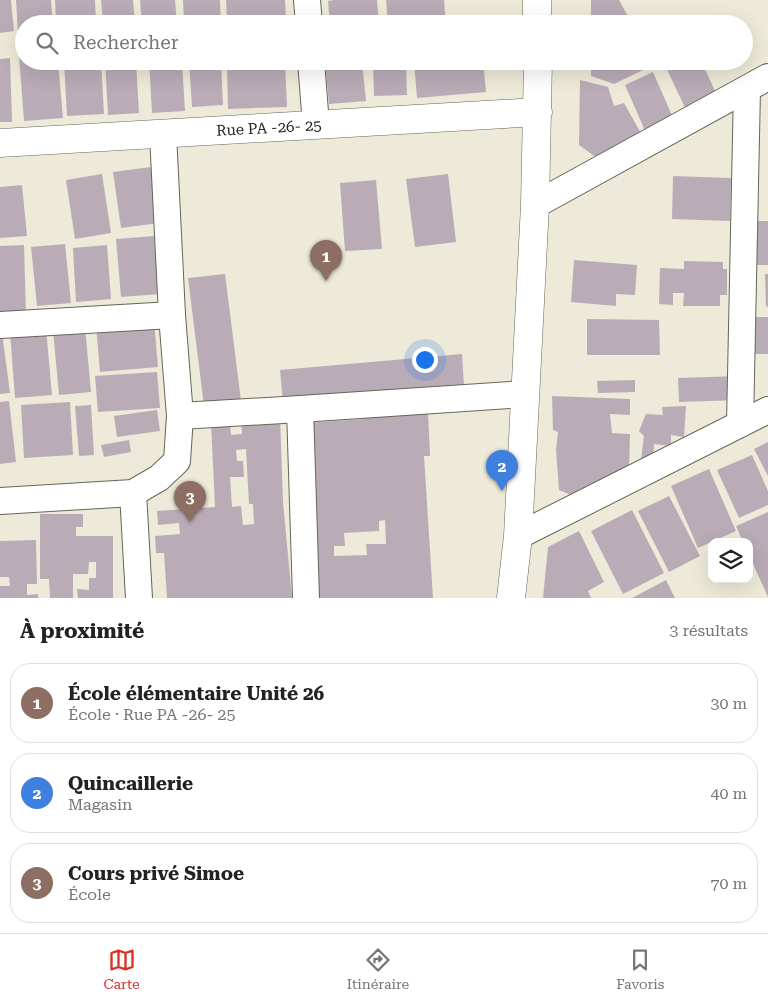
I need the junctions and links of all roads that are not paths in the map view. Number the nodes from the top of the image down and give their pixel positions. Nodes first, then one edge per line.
1 (307, 0) edge
2 (308, 15) edge
3 (312, 70) edge
4 (538, 70) edge
5 (757, 83) edge
6 (538, 112) junction
7 (316, 125) junction
8 (163, 134) junction
9 (0, 143) edge
10 (535, 205) junction
11 (172, 315) junction
12 (0, 325) edge
13 (524, 394) junction
14 (300, 410) junction
15 (768, 410) edge
16 (180, 416) junction
17 (740, 424) junction
18 (133, 492) junction
19 (0, 501) edge
20 (518, 536) junction
21 (139, 598) edge
22 (306, 598) edge
23 (511, 598) edge

1 - 2 street
3 - 7 street
4 - 6 street
5 - 10 street
5 - 17 street
6 - 7 street, Rue PA -26- 25
6 - 10 street
7 - 8 street, Rue PA -26- 25
8 - 9 street, Rue PA -26- 25
8 - 11 street
10 - 13 street
11 - 12 street
11 - 16 street
13 - 14 street
13 - 20 street
14 - 16 street
14 - 22 street
15 - 17 street
16 - 18 street
17 - 20 street
18 - 19 street
18 - 21 street
20 - 23 street

